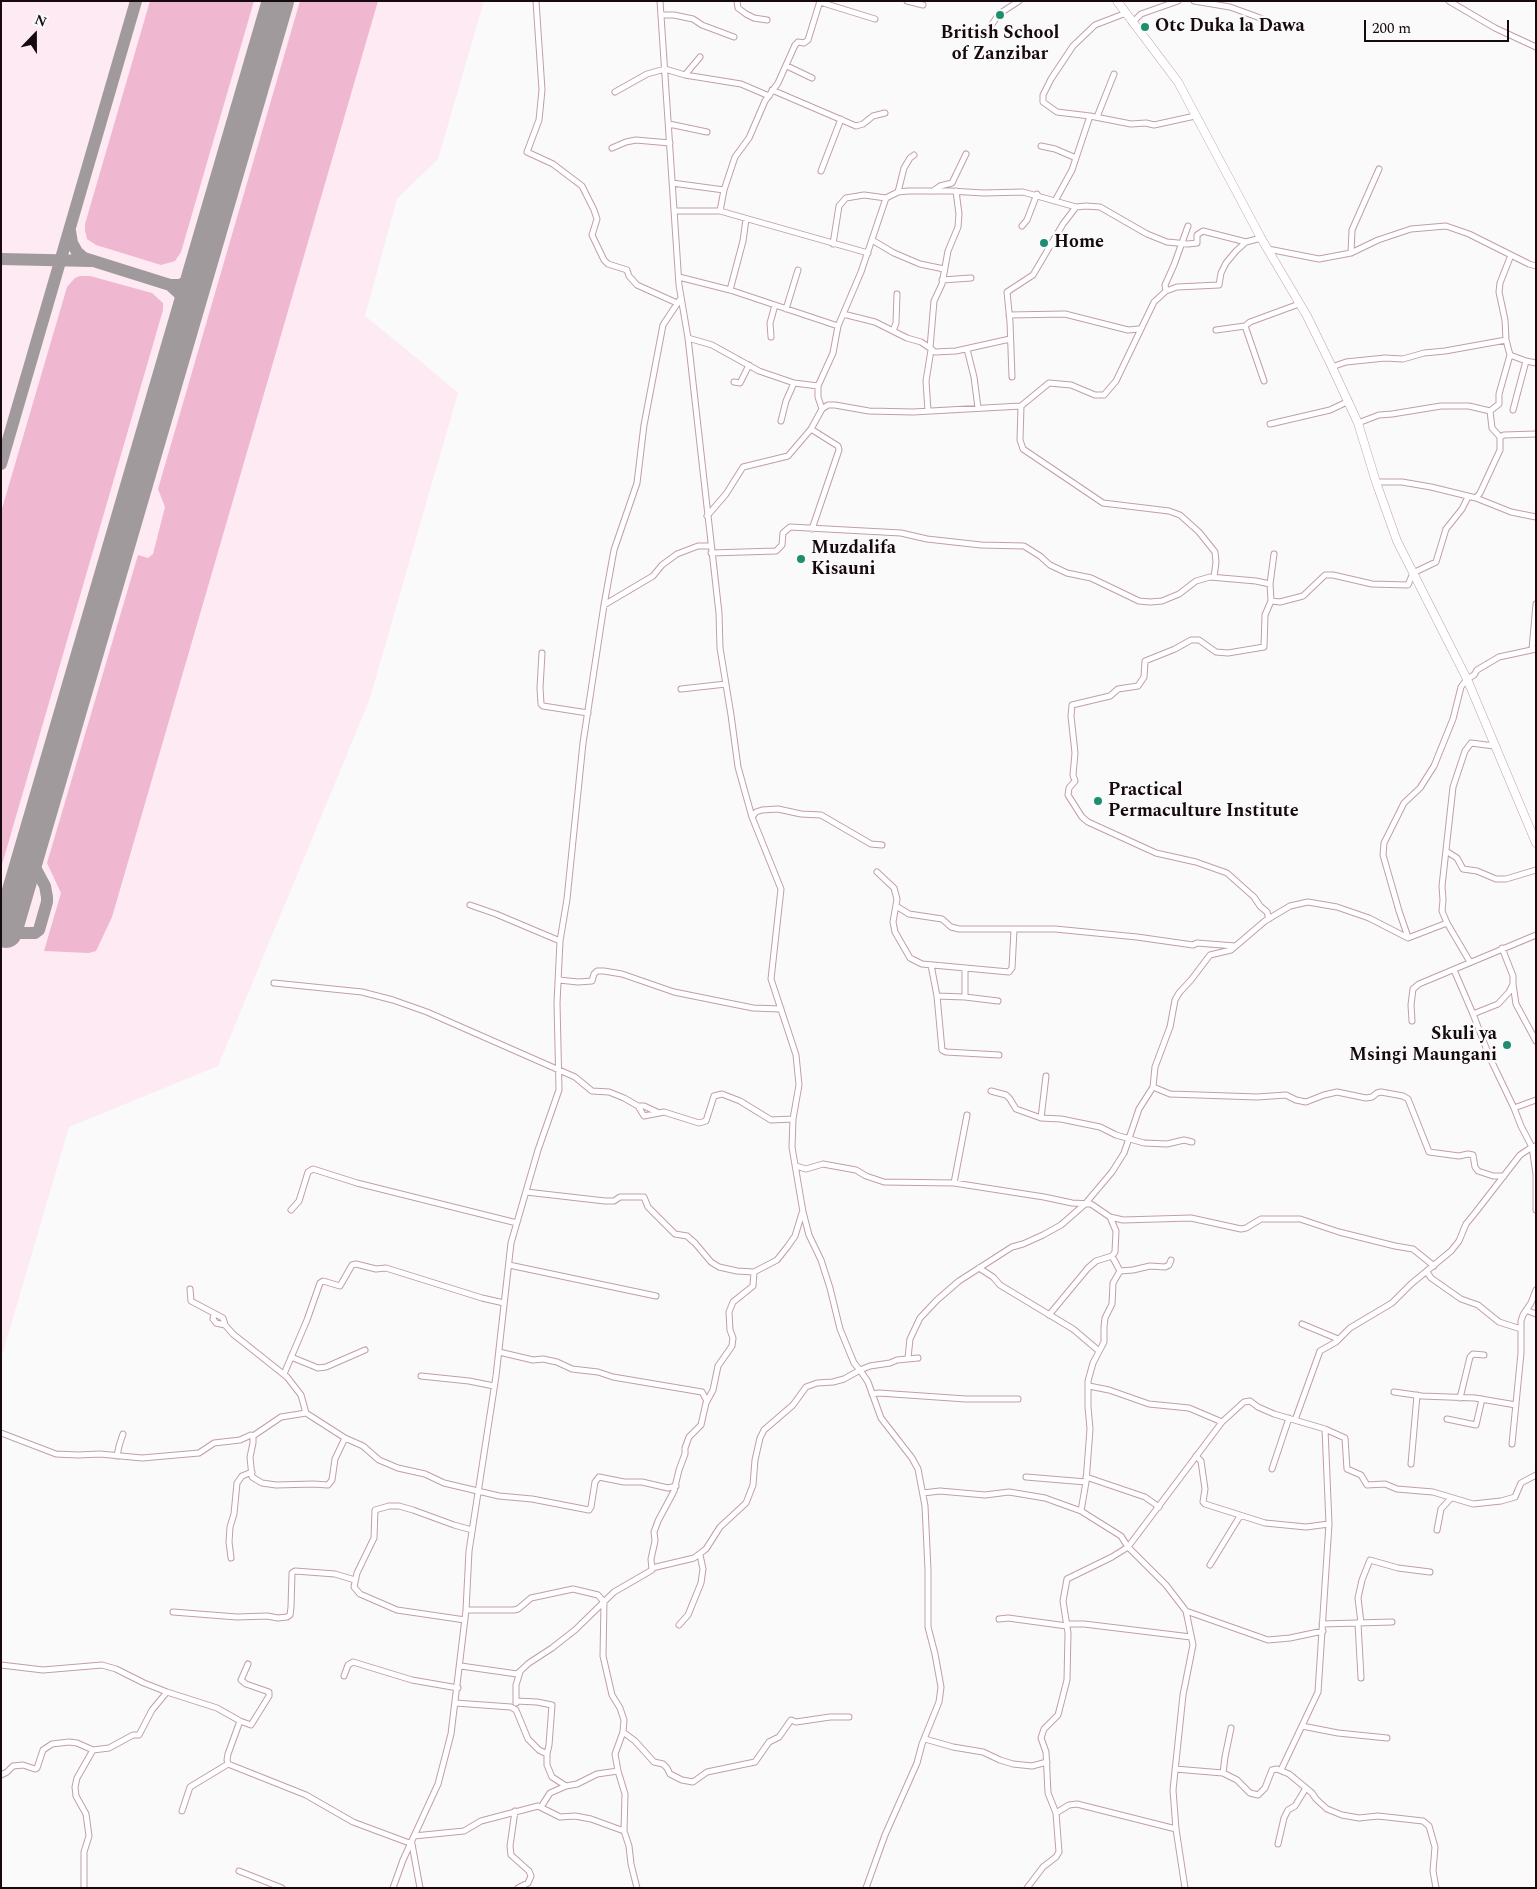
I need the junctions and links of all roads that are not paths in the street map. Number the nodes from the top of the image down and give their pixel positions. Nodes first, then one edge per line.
1 (536, 1) edge
2 (660, 1) edge
3 (737, 1) edge
4 (907, 1) edge
5 (1019, 1) edge
6 (1117, 1) edge
7 (1178, 1) edge
8 (1194, 1) edge
9 (1449, 1) edge
10 (820, 2) edge
11 (1170, 2) edge
12 (923, 5) dead end
13 (1126, 14) junction
14 (661, 15) junction
15 (875, 19) dead end
16 (1263, 19) dead end
17 (767, 20) dead end
18 (1132, 23) junction
19 (984, 36) dead end
20 (734, 37) dead end
21 (1536, 46) edge
22 (700, 57) dead end
23 (787, 66) junction
24 (664, 69) junction
25 (1114, 74) dead end
26 (685, 75) junction
27 (812, 78) dead end
28 (772, 90) junction
29 (615, 92) dead end
30 (769, 96) junction
31 (885, 113) dead end
32 (1090, 116) junction
33 (1194, 116) junction
34 (1097, 117) junction
35 (841, 119) junction
36 (669, 124) junction
37 (707, 132) dead end
38 (670, 143) junction
39 (1041, 146) dead end
40 (612, 148) dead end
41 (966, 154) dead end
42 (914, 155) dead end
43 (1076, 158) junction
44 (1379, 169) dead end
45 (821, 171) dead end
46 (672, 183) junction
47 (724, 190) junction
48 (932, 191) junction
49 (956, 191) junction
50 (898, 192) junction
51 (1037, 194) junction
52 (886, 198) junction
53 (1054, 201) junction
54 (1076, 207) junction
55 (720, 211) junction
56 (674, 212) junction
57 (746, 219) junction
58 (1022, 226) dead end
59 (1188, 226) dead end
60 (1261, 238) junction
61 (872, 240) junction
62 (1246, 242) junction
63 (832, 244) junction
64 (1182, 244) junction
65 (1268, 249) junction
66 (868, 252) junction
67 (1351, 253) junction
68 (1511, 255) junction
69 (1536, 266) edge
70 (944, 269) junction
71 (798, 270) dead end
72 (679, 277) junction
73 (971, 278) dead end
74 (942, 280) junction
75 (730, 290) junction
76 (1166, 291) junction
77 (897, 294) dead end
78 (679, 300) junction
79 (1299, 304) junction
80 (775, 305) junction
81 (786, 309) junction
82 (843, 314) junction
83 (1009, 315) junction
84 (838, 326) junction
85 (1245, 326) junction
86 (1139, 329) junction
87 (1216, 330) dead end
88 (893, 331) junction
89 (771, 337) dead end
90 (688, 338) junction
91 (1010, 339) junction
92 (1506, 340) junction
93 (930, 349) junction
94 (967, 349) junction
95 (1510, 355) junction
96 (1526, 361) junction
97 (1536, 363) edge
98 (749, 365) junction
99 (1332, 367) junction
100 (1012, 377) dead end
101 (1264, 381) dead end
102 (734, 382) dead end
103 (794, 383) junction
104 (818, 386) junction
105 (1348, 401) junction
106 (1021, 406) junction
107 (978, 408) junction
108 (822, 409) junction
109 (928, 410) junction
110 (1513, 410) dead end
111 (1490, 411) junction
112 (781, 421) dead end
113 (1358, 423) junction
114 (1270, 424) dead end
115 (811, 429) junction
116 (1536, 434) edge
117 (1500, 437) junction
118 (1376, 482) junction
119 (1468, 497) junction
120 (1476, 498) junction
121 (707, 516) junction
122 (1536, 518) edge
123 (812, 529) junction
124 (711, 546) junction
125 (712, 553) junction
126 (1274, 554) dead end
127 (1214, 577) junction
128 (1415, 577) junction
129 (1270, 584) junction
130 (1272, 601) junction
131 (1536, 604) edge
132 (604, 605) junction
133 (1534, 649) edge
134 (542, 653) dead end
135 (1467, 679) junction
136 (726, 684) junction
137 (681, 689) dead end
138 (588, 713) junction
139 (1494, 746) junction
140 (752, 817) junction
141 (1536, 843) edge
142 (882, 845) dead end
143 (1446, 851) junction
144 (1536, 870) edge
145 (877, 872) dead end
146 (470, 905) dead end
147 (896, 906) junction
148 (1269, 919) junction
149 (1447, 922) junction
150 (1014, 930) junction
151 (1536, 935) edge
152 (1408, 938) junction
153 (560, 941) junction
154 (1235, 946) junction
155 (1502, 948) junction
156 (1470, 962) junction
157 (932, 965) junction
158 (965, 969) junction
159 (1454, 970) junction
160 (559, 980) junction
161 (274, 983) dead end
162 (1513, 984) junction
163 (938, 996) junction
164 (965, 997) junction
165 (998, 1001) dead end
166 (781, 1009) junction
167 (1473, 1014) junction
168 (1412, 1021) dead end
169 (1536, 1041) edge
170 (998, 1055) dead end
171 (559, 1070) junction
172 (1046, 1076) dead end
173 (1153, 1087) junction
174 (991, 1090) dead end
175 (1536, 1100) edge
176 (638, 1106) junction
177 (1514, 1108) junction
178 (659, 1113) junction
179 (967, 1115) dead end
180 (1041, 1118) junction
181 (794, 1119) junction
182 (1128, 1140) junction
183 (1192, 1142) dead end
184 (1534, 1147) edge
185 (796, 1166) junction
186 (1504, 1176) junction
187 (954, 1183) junction
188 (526, 1192) junction
189 (1085, 1204) junction
190 (292, 1210) dead end
191 (1536, 1210) edge
192 (803, 1212) junction
193 (1110, 1217) junction
194 (517, 1223) junction
195 (1112, 1256) junction
196 (1171, 1260) dead end
197 (509, 1265) junction
198 (1434, 1266) junction
199 (979, 1268) junction
200 (1120, 1271) junction
201 (754, 1272) junction
202 (1427, 1272) junction
203 (190, 1289) dead end
204 (1536, 1290) edge
205 (656, 1296) dead end
206 (504, 1303) junction
207 (1526, 1310) junction
208 (1536, 1314) edge
209 (1049, 1315) junction
210 (1302, 1324) dead end
211 (1521, 1329) junction
212 (1338, 1339) junction
213 (365, 1350) dead end
214 (1099, 1351) junction
215 (499, 1352) junction
216 (1484, 1355) dead end
217 (292, 1357) junction
218 (908, 1358) junction
219 (918, 1358) dead end
220 (860, 1370) junction
221 (284, 1374) junction
222 (421, 1376) dead end
223 (494, 1386) junction
224 (1088, 1386) junction
225 (1394, 1392) dead end
226 (872, 1394) junction
227 (1417, 1395) junction
228 (1460, 1398) junction
229 (1018, 1399) dead end
230 (1482, 1399) junction
231 (707, 1401) junction
232 (1516, 1405) junction
233 (306, 1414) junction
234 (1289, 1418) junction
235 (1447, 1419) dead end
236 (1295, 1420) junction
237 (1222, 1422) junction
238 (1325, 1429) junction
239 (1, 1433) edge
240 (123, 1434) dead end
241 (253, 1436) junction
242 (345, 1438) junction
243 (1512, 1444) dead end
244 (117, 1456) junction
245 (1196, 1456) junction
246 (1411, 1464) dead end
247 (1272, 1469) dead end
248 (252, 1472) junction
249 (1536, 1476) edge
250 (1026, 1477) dead end
251 (1086, 1480) junction
252 (676, 1486) junction
253 (478, 1490) junction
254 (923, 1493) junction
255 (1451, 1498) junction
256 (1159, 1507) junction
257 (1081, 1511) junction
258 (1240, 1516) junction
259 (1329, 1524) junction
260 (472, 1530) junction
261 (1437, 1530) dead end
262 (1128, 1547) junction
263 (700, 1554) junction
264 (231, 1558) dead end
265 (1210, 1565) dead end
266 (652, 1568) junction
267 (1430, 1572) dead end
268 (355, 1580) junction
269 (604, 1602) junction
270 (466, 1610) junction
271 (1186, 1611) junction
272 (173, 1612) dead end
273 (1000, 1619) dead end
274 (465, 1620) junction
275 (1392, 1622) dead end
276 (1359, 1623) junction
277 (1322, 1624) junction
278 (679, 1625) dead end
279 (1066, 1625) junction
280 (1323, 1631) junction
281 (1191, 1638) junction
282 (248, 1664) dead end
283 (1, 1665) edge
284 (461, 1666) junction
285 (520, 1672) junction
286 (344, 1676) dead end
287 (1361, 1678) dead end
288 (458, 1688) junction
289 (167, 1692) junction
290 (516, 1701) junction
291 (456, 1703) junction
292 (516, 1710) junction
293 (849, 1717) dead end
294 (240, 1721) junction
295 (1302, 1726) junction
296 (1231, 1728) dead end
297 (623, 1732) junction
298 (1387, 1738) dead end
299 (925, 1739) junction
300 (93, 1750) junction
301 (547, 1754) junction
302 (1046, 1762) junction
303 (228, 1764) junction
304 (1175, 1769) junction
305 (1281, 1770) junction
306 (618, 1771) junction
307 (1223, 1773) junction
308 (1, 1775) edge
309 (566, 1786) junction
310 (1306, 1788) junction
311 (541, 1807) junction
312 (182, 1811) dead end
313 (515, 1811) junction
314 (1056, 1813) junction
315 (1176, 1829) junction
316 (624, 1831) junction
317 (414, 1836) junction
318 (412, 1844) junction
319 (1278, 1844) dead end
320 (240, 1872) dead end
321 (84, 1888) edge
322 (282, 1888) edge
323 (393, 1888) edge
324 (420, 1888) edge
325 (518, 1888) edge
326 (637, 1888) edge
327 (866, 1888) edge
328 (1028, 1888) edge
329 (1186, 1888) edge
330 (1436, 1888) edge

1 - 78 street
2 - 14 street
3 - 17 street
4 - 12 street
5 - 19 street
6 - 13 main road
7 - 11 street
8 - 16 street
9 - 21 street
10 - 15 street
10 - 23 street
11 - 18 street
13 - 18 main road
13 - 32 street
14 - 20 street
14 - 24 street
18 - 33 main road
22 - 26 street
23 - 27 street
23 - 28 street
24 - 26 street
24 - 29 street
24 - 36 street
25 - 34 street
26 - 30 street
28 - 30 street
28 - 35 street
30 - 47 street
31 - 35 street
32 - 34 street
32 - 43 street
33 - 34 street
33 - 60 main road
35 - 45 street
36 - 37 street
36 - 38 street
38 - 40 street
38 - 46 street
39 - 43 street
41 - 48 street
42 - 50 street
43 - 53 street
44 - 67 street
46 - 47 street
46 - 56 street
47 - 55 street
48 - 49 street
48 - 50 street
49 - 51 street
49 - 70 street
50 - 52 street
51 - 53 street
51 - 58 street
52 - 61 street
52 - 63 street
53 - 54 street
54 - 64 street
54 - 83 street
55 - 56 street
55 - 57 street
56 - 72 street
57 - 63 street
57 - 75 street
59 - 64 street
60 - 62 street
60 - 65 main road
61 - 66 street
61 - 70 street
62 - 64 street
62 - 76 street
63 - 66 street
64 - 76 street
65 - 67 street
65 - 79 main road
66 - 82 street
67 - 68 street
68 - 69 street
68 - 92 street
70 - 74 street
71 - 81 street
72 - 75 street
72 - 78 street
73 - 74 street
74 - 93 street
75 - 80 street
76 - 86 street
77 - 88 street
78 - 90 street
78 - 132 street
79 - 85 street
79 - 99 main road
80 - 81 street
80 - 89 street
81 - 84 street
82 - 84 street
82 - 88 street
83 - 86 street
83 - 91 street
84 - 104 street
85 - 87 street
85 - 101 street
86 - 106 street
88 - 93 street
90 - 98 street
90 - 121 street
91 - 94 street
91 - 100 street
92 - 95 street
92 - 99 street
93 - 94 street
93 - 109 street
94 - 107 street
95 - 96 street
95 - 111 street
96 - 97 street
96 - 110 street
98 - 102 street
98 - 103 street
99 - 105 main road
103 - 104 street
103 - 112 street
104 - 108 street
105 - 113 main road
105 - 114 street
106 - 107 street
106 - 127 street
107 - 109 street
108 - 109 street
108 - 115 street
111 - 113 street
111 - 117 street
113 - 118 main road
115 - 121 street
115 - 123 street
116 - 117 street
117 - 120 street
118 - 119 street
118 - 128 main road
119 - 120 street
119 - 128 street
120 - 122 street
121 - 124 street
123 - 125 street
123 - 127 street
124 - 125 street
124 - 132 street
125 - 136 street
126 - 129 street
127 - 129 street
128 - 130 street
128 - 135 main road
129 - 130 street
130 - 148 street
131 - 133 street
132 - 138 street
133 - 135 street
134 - 138 street
135 - 139 main road
135 - 152 street
136 - 137 street
136 - 140 street
138 - 153 street
139 - 141 main road
139 - 143 street
140 - 142 street
140 - 166 street
143 - 144 street
143 - 149 street
145 - 147 street
146 - 153 street
147 - 150 street
147 - 157 street
148 - 152 street
148 - 154 street
149 - 152 street
149 - 156 street
150 - 154 street
150 - 158 street
151 - 155 street
153 - 160 street
154 - 173 street
155 - 156 street
155 - 162 street
156 - 159 street
157 - 158 street
157 - 163 street
158 - 164 street
159 - 167 street
159 - 168 street
160 - 166 street
160 - 171 street
161 - 171 street
162 - 167 street
162 - 169 street
163 - 164 street
163 - 170 street
164 - 165 street
166 - 181 street
167 - 177 street
171 - 176 street
171 - 188 street
172 - 180 street
173 - 182 street
173 - 186 street
174 - 180 street
175 - 177 street
176 - 178 street
176 - 178 street
177 - 184 street
178 - 181 street
179 - 187 street
180 - 182 street
181 - 185 street
182 - 183 street
182 - 189 street
184 - 186 street
184 - 191 street
185 - 187 street
185 - 192 street
186 - 198 street
187 - 189 street
188 - 194 street
188 - 201 street
189 - 193 street
189 - 199 street
190 - 194 street
192 - 201 street
192 - 220 street
193 - 195 street
193 - 198 street
194 - 197 street
195 - 200 street
195 - 209 street
196 - 200 street
197 - 205 street
197 - 206 street
198 - 202 street
199 - 209 street
199 - 218 street
200 - 214 street
201 - 231 street
202 - 211 street
202 - 212 street
203 - 221 street
204 - 207 street
206 - 215 street
206 - 217 street
207 - 208 street
207 - 211 street
209 - 214 street
210 - 212 street
211 - 232 street
212 - 236 street
213 - 217 street
214 - 224 street
215 - 223 street
215 - 231 street
216 - 228 street
217 - 221 street
218 - 219 street
218 - 220 street
220 - 226 street
220 - 263 street
221 - 233 street
222 - 223 street
223 - 253 street
224 - 237 street
224 - 251 street
225 - 227 street
226 - 229 street
226 - 254 street
227 - 228 street
227 - 246 street
228 - 230 street
230 - 232 street
230 - 235 street
231 - 252 street
232 - 243 street
233 - 241 street
233 - 242 street
234 - 236 street
234 - 237 street
234 - 247 street
236 - 238 street
237 - 245 street
238 - 255 street
238 - 259 street
239 - 244 street
240 - 244 street
241 - 244 street
241 - 248 street
242 - 248 street
242 - 253 street
245 - 256 street
245 - 258 street
248 - 264 street
249 - 255 street
250 - 251 street
251 - 256 street
251 - 257 street
252 - 253 street
252 - 266 street
253 - 260 street
254 - 257 street
254 - 299 street
255 - 261 street
256 - 262 street
257 - 262 street
258 - 259 street
258 - 265 street
259 - 277 street
260 - 268 street
260 - 270 street
262 - 271 street
262 - 279 street
263 - 266 street
263 - 278 street
266 - 269 street
267 - 276 street
268 - 272 street
268 - 274 street
269 - 270 street
269 - 285 street
269 - 297 street
270 - 274 street
271 - 280 street
271 - 281 street
273 - 279 street
274 - 284 street
275 - 276 street
276 - 277 street
276 - 287 street
277 - 280 street
279 - 281 street
279 - 302 street
280 - 295 street
281 - 304 street
282 - 294 street
283 - 289 street
284 - 285 street
284 - 288 street
285 - 290 street
286 - 288 street
288 - 291 street
289 - 294 street
289 - 300 street
290 - 292 street
290 - 301 street
291 - 292 street
291 - 317 street
292 - 301 street
293 - 297 street
294 - 303 street
295 - 298 street
295 - 305 street
296 - 307 street
297 - 306 street
299 - 302 street
299 - 327 street
300 - 308 street
300 - 321 street
301 - 309 street
302 - 314 street
303 - 312 street
303 - 318 street
304 - 307 street
304 - 315 street
305 - 307 street
305 - 310 street
306 - 309 street
306 - 316 street
309 - 311 street
310 - 319 street
310 - 330 street
311 - 313 street
311 - 316 street
313 - 317 street
313 - 325 street
314 - 315 street
314 - 328 street
315 - 329 street
316 - 326 street
317 - 318 street
318 - 323 street
318 - 324 street
320 - 322 street

